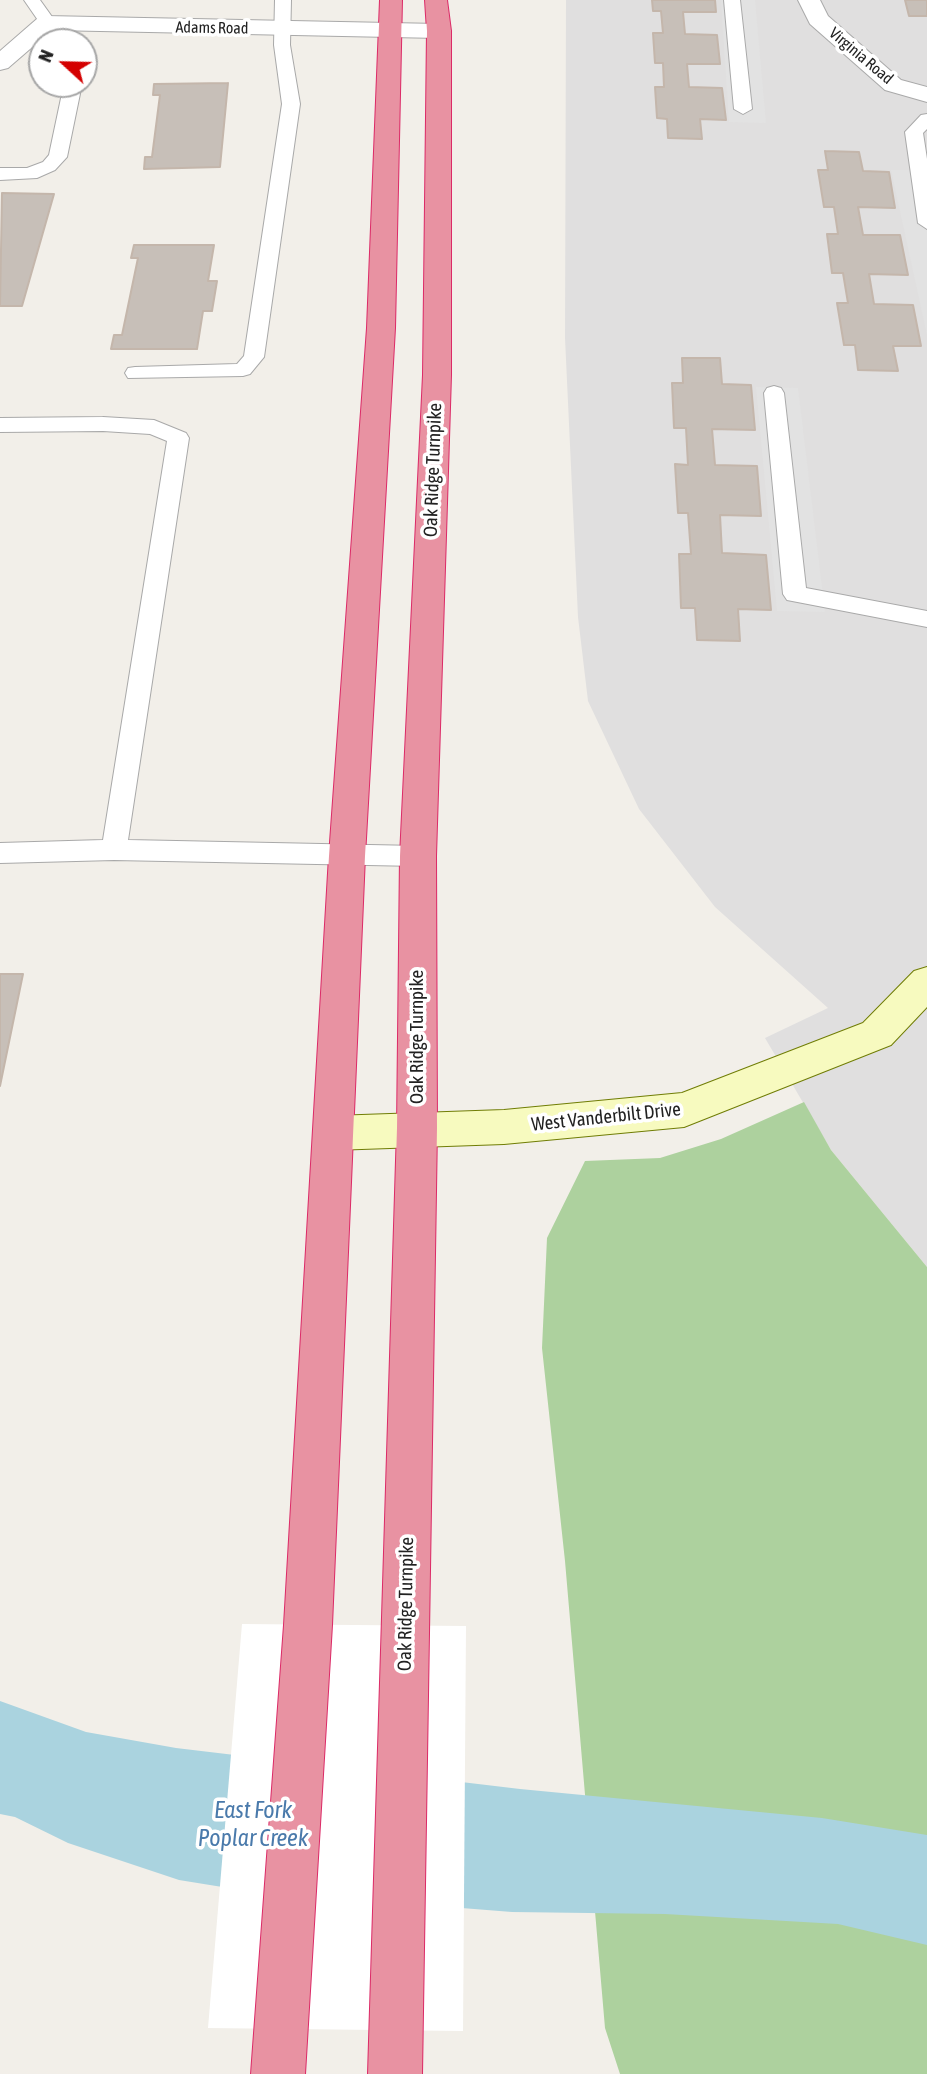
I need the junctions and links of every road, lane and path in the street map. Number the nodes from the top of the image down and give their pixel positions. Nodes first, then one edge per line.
1 (32, 0) edge
2 (283, 0) edge
3 (732, 0) edge
4 (809, 0) edge
5 (391, 15) edge
6 (438, 16) edge
7 (46, 23) junction
8 (50, 28) edge
9 (284, 29) junction
10 (0, 63) edge
11 (927, 95) edge
12 (69, 98) edge
13 (743, 109) dead end
14 (927, 119) edge
15 (0, 174) edge
16 (927, 223) edge
17 (135, 373) dead end
18 (774, 393) dead end
19 (0, 425) edge
20 (927, 619) edge
21 (114, 850) junction
22 (0, 853) edge
23 (347, 856) junction
24 (418, 856) junction
25 (927, 982) edge
26 (417, 1128) junction
27 (333, 1133) junction
28 (279, 2052) edge
29 (396, 2052) edge

1 - 7 lane
2 - 9 lane
3 - 13 lane
4 - 11 street, Virginia Road
5 - 6 street, Adams Road
5 - 9 street, Adams Road
5 - 23 highway
6 - 24 highway, Oak Ridge Turnpike
7 - 8 lane
7 - 9 street, Adams Road
7 - 10 street
9 - 17 lane
12 - 15 lane
14 - 16 lane
18 - 20 lane
19 - 21 lane
21 - 22 lane
21 - 23 lane
23 - 24 lane
23 - 27 highway
24 - 26 highway, Oak Ridge Turnpike
25 - 26 street, West Vanderbilt Drive
26 - 27 street, West Vanderbilt Drive
26 - 29 highway, Oak Ridge Turnpike
27 - 28 highway

